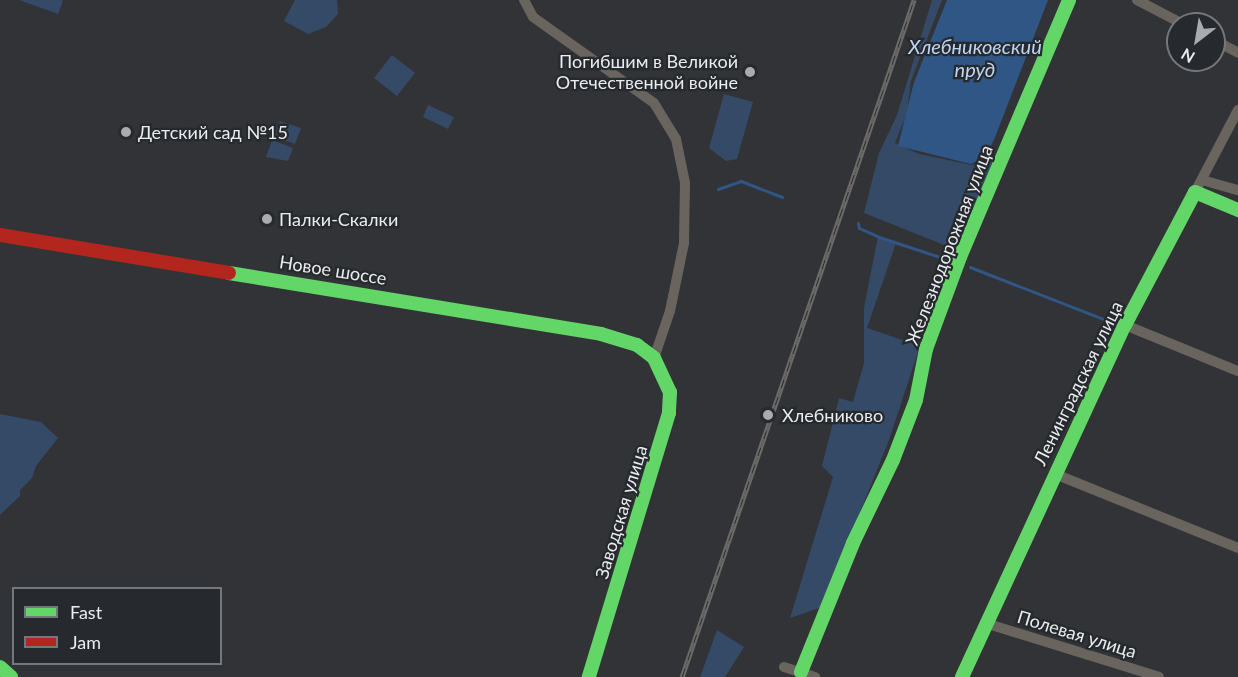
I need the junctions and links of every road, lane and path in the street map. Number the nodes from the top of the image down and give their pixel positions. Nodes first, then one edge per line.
1 (524, 0) edge
2 (1069, 0) edge
3 (1137, 0) edge
4 (1166, 15) edge
5 (1238, 110) edge
6 (1198, 186) junction
7 (1238, 190) edge
8 (1238, 210) edge
9 (0, 235) edge
10 (1125, 325) junction
11 (654, 358) junction
12 (1238, 371) edge
13 (1055, 474) junction
14 (1238, 548) edge
15 (985, 623) junction
16 (0, 667) edge
17 (784, 667) dead end
18 (801, 672) junction
19 (11, 677) edge
20 (589, 677) edge
21 (815, 677) edge
22 (962, 677) edge
23 (1159, 677) edge

1 - 11 street
2 - 18 street, Железнодорожная улица
3 - 4 street
5 - 6 street, Ленинградская улица
6 - 7 street
6 - 8 street
6 - 10 street, Ленинградская улица
9 - 11 street, Новое шоссе
10 - 12 street
10 - 13 street, Ленинградская улица
11 - 20 street, Заводская улица
13 - 14 street
13 - 15 street, Ленинградская улица
15 - 22 street, Ленинградская улица
15 - 23 street, Полевая улица
16 - 19 street
17 - 18 street
18 - 21 street

